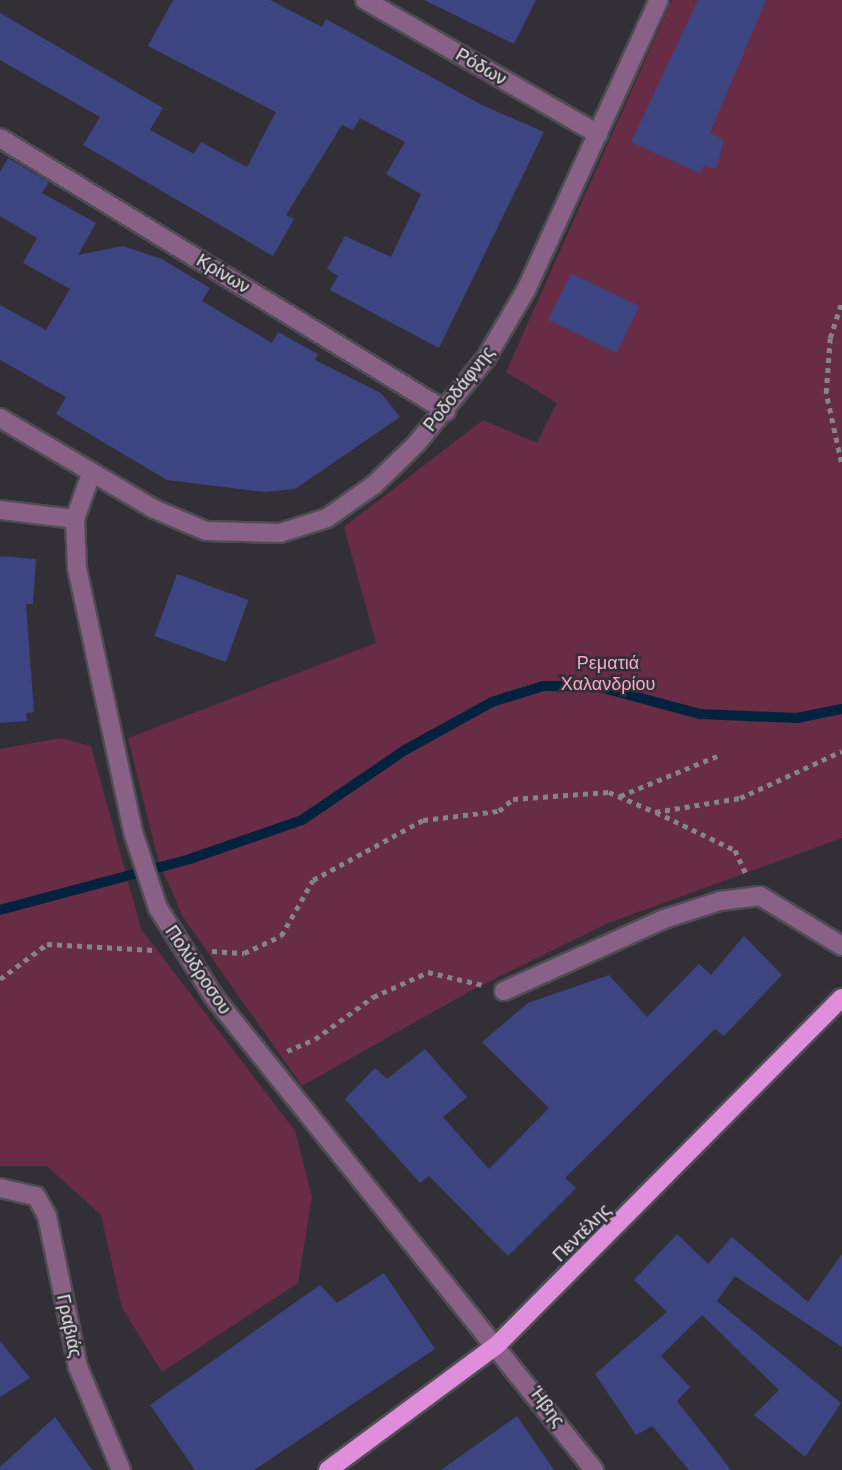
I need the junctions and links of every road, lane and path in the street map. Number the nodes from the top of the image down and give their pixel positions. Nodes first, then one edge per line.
1 (365, 0) edge
2 (659, 0) edge
3 (598, 134) junction
4 (0, 138) edge
5 (842, 300) edge
6 (446, 411) junction
7 (0, 418) edge
8 (841, 462) edge
9 (91, 474) junction
10 (0, 510) edge
11 (75, 519) junction
12 (842, 751) edge
13 (717, 757) dead end
14 (619, 796) junction
15 (655, 812) junction
16 (749, 898) junction
17 (842, 946) edge
18 (179, 948) junction
19 (0, 979) edge
20 (504, 991) joint
21 (842, 998) edge
22 (255, 1048) junction
23 (0, 1188) edge
24 (497, 1345) junction
25 (121, 1470) edge
26 (328, 1470) edge
27 (594, 1470) edge

1 - 3 street, Ρόδων
2 - 3 street, Ροδοδάφνης
3 - 6 street, Ροδοδάφνης
4 - 6 street, Κρίνων
5 - 8 path
6 - 9 street, Ροδοδάφνης
7 - 9 street, Ροδοδάφνης
9 - 11 street, Πολύδροσου
10 - 11 street
11 - 18 street, Πολύδροσου
12 - 15 path
13 - 14 path
14 - 15 path
14 - 18 path
15 - 16 path
16 - 17 street
16 - 20 street
18 - 19 path
18 - 22 street, Πολύδροσου
20 - 22 path
21 - 24 main road, Πεντέλης
22 - 24 street, Πολύδροσου
23 - 25 street, Γραβιάς
24 - 26 main road, Πεντέλης
24 - 27 street, Ήβης

